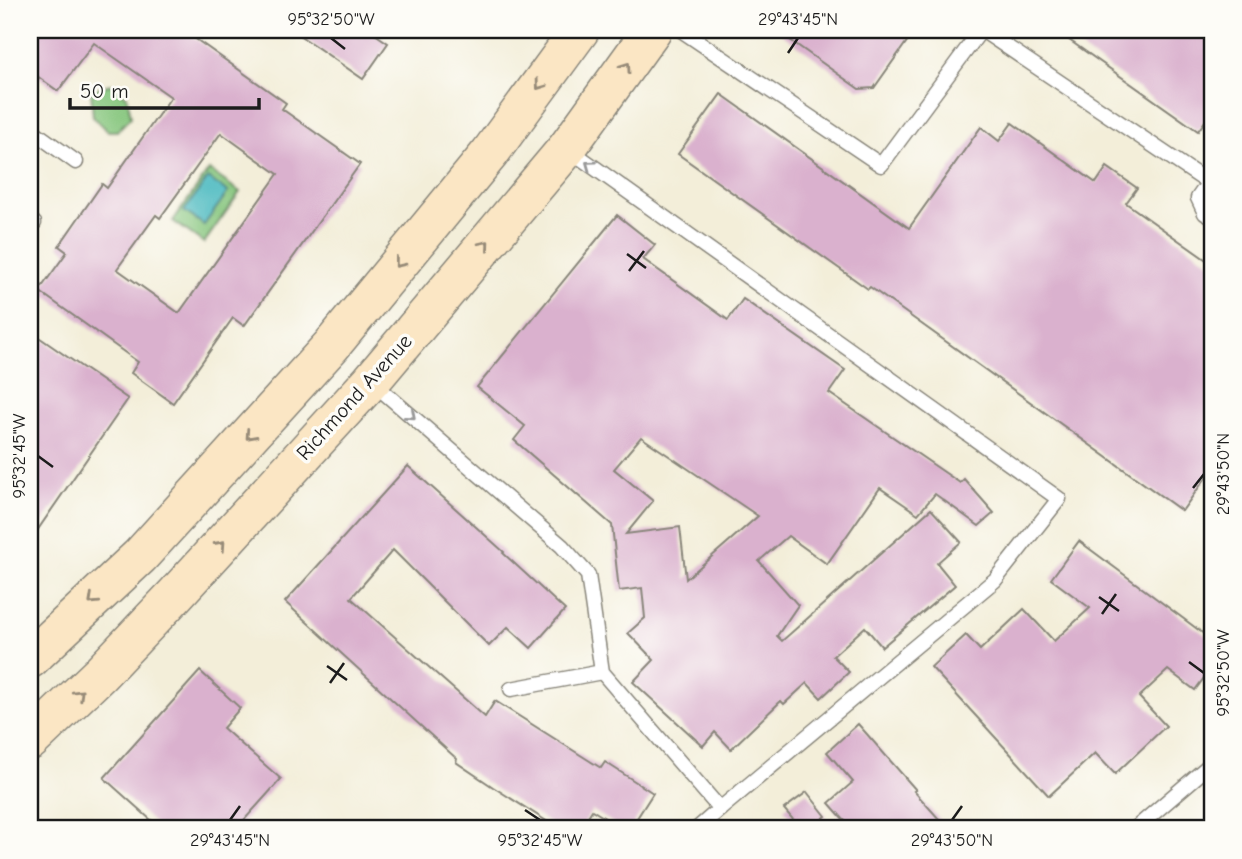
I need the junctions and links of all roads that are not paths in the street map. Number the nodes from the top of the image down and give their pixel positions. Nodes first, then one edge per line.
1 (580, 30) edge
2 (652, 30) edge
3 (681, 30) edge
4 (981, 30) edge
5 (30, 130) edge
6 (567, 148) junction
7 (76, 162) dead end
8 (1210, 181) edge
9 (1212, 218) edge
10 (332, 345) junction
11 (371, 381) junction
12 (30, 659) edge
13 (602, 672) junction
14 (511, 690) dead end
15 (30, 741) edge
16 (1212, 763) edge
17 (720, 809) junction
18 (697, 829) edge
19 (1135, 829) edge

1 -> 10 main road
6 -> 2 main road, Richmond Avenue
3 - 4 lane
4 - 8 lane
5 - 7 lane
11 -> 6 main road, Richmond Avenue
17 -> 6 lane
8 - 9 lane
10 - 11 main road
10 -> 12 main road
11 -> 13 lane
15 -> 11 main road, Richmond Avenue
13 - 14 lane
13 - 17 lane
16 - 19 lane
17 - 18 lane

